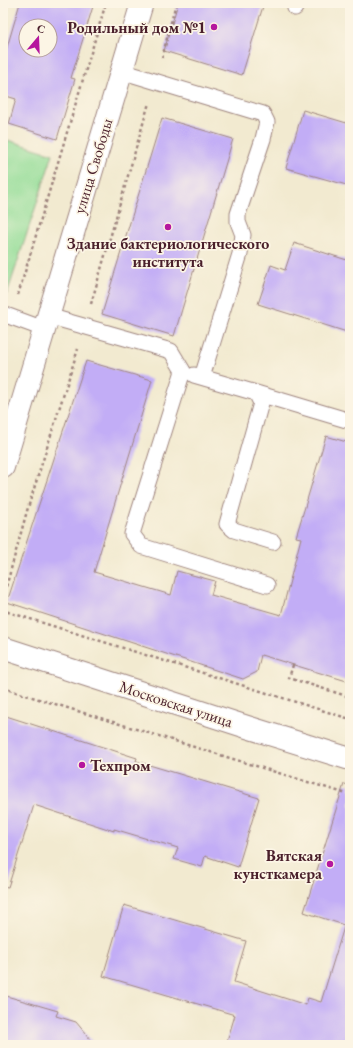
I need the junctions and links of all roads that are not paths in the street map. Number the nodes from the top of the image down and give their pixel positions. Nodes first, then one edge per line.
1 (142, 3) edge
2 (121, 71) junction
3 (7, 316) edge
4 (46, 322) junction
5 (183, 371) junction
6 (202, 377) junction
7 (256, 393) junction
8 (350, 421) edge
9 (3, 467) edge
10 (273, 542) dead end
11 (267, 585) dead end
12 (3, 648) edge
13 (350, 759) edge

1 - 2 street, улица Свободы
2 - 4 street, улица Свободы
2 - 6 lane
3 - 4 lane
4 - 5 lane
4 - 9 street, улица Свободы
5 - 6 lane
5 - 11 lane
6 - 7 lane
7 - 8 lane
7 - 10 lane
12 - 13 street, Московская улица

